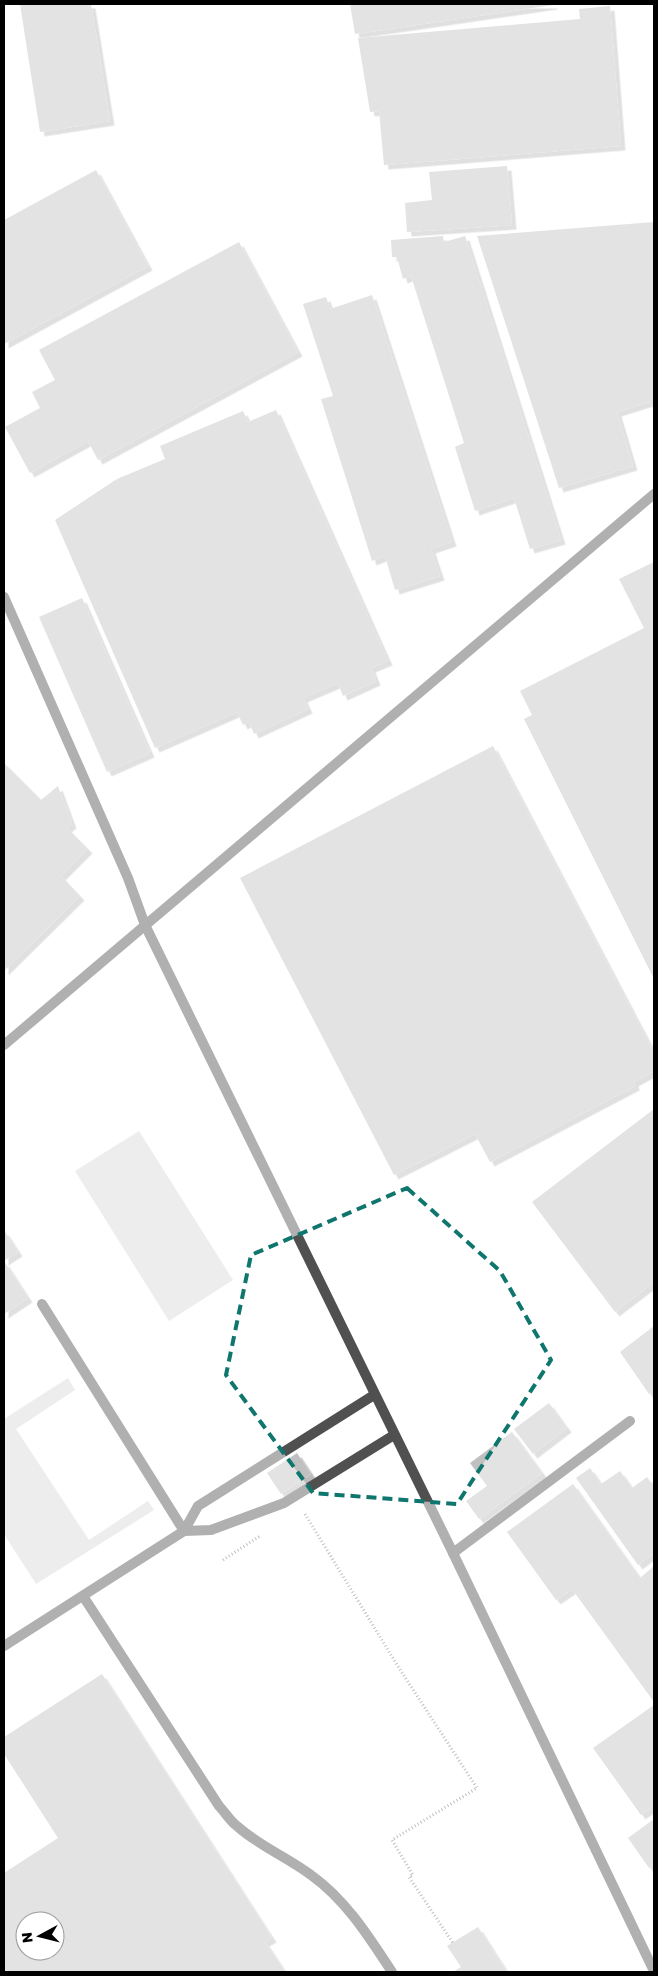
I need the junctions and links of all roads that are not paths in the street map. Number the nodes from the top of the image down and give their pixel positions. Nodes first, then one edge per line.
1 (654, 494) edge
2 (4, 597) edge
3 (145, 925) junction
4 (4, 1045) edge
5 (42, 1304) dead end
6 (374, 1395) junction
7 (630, 1421) dead end
8 (394, 1435) junction
9 (184, 1531) junction
10 (453, 1553) junction
11 (83, 1596) junction
12 (4, 1646) edge
13 (654, 1971) edge
14 (392, 1972) edge

1 - 3 street
2 - 3 street
3 - 4 street
3 - 6 street
5 - 9 street
6 - 8 street
6 - 9 street
7 - 10 street
8 - 9 street
8 - 10 street
9 - 11 street
10 - 13 street
11 - 12 street
11 - 14 street

